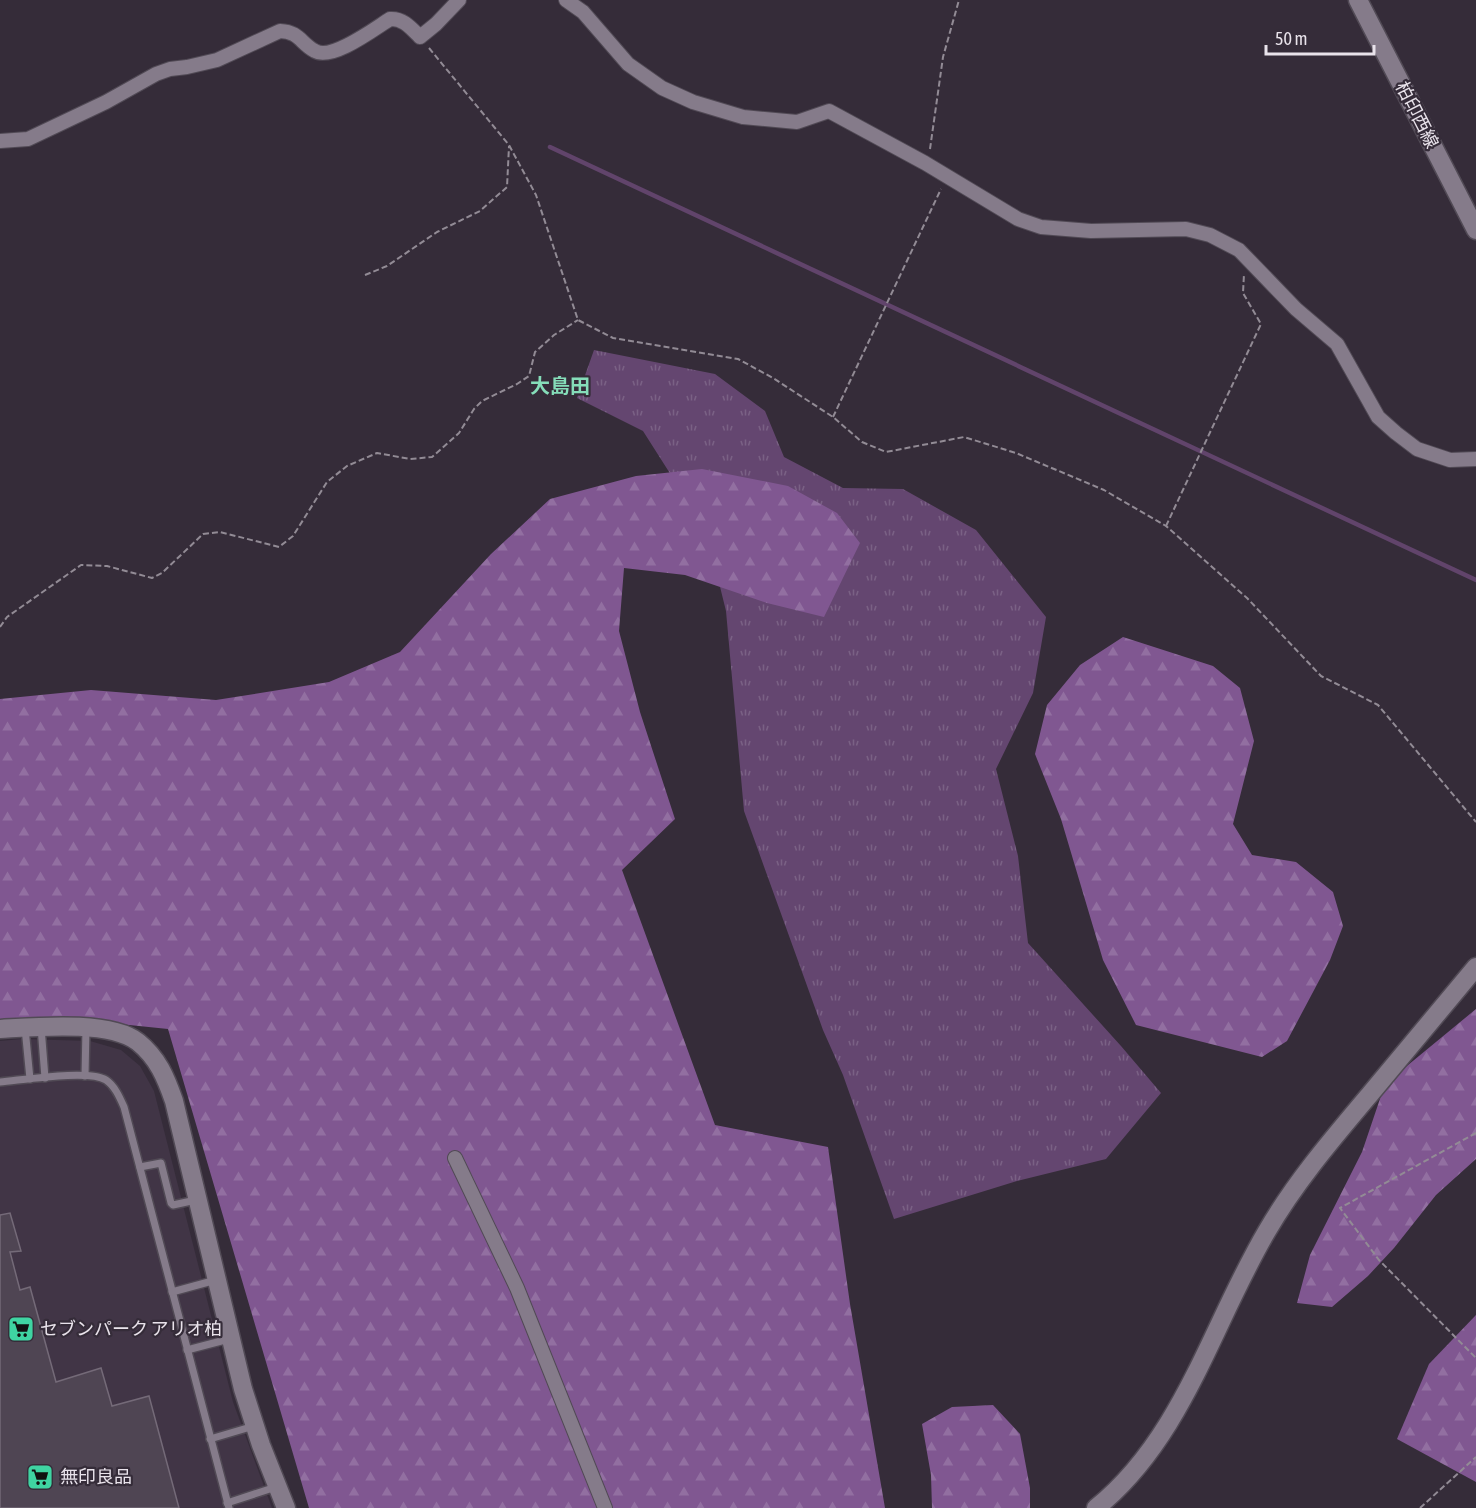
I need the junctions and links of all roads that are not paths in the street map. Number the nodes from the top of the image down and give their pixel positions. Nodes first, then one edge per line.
1 (459, 0) edge
2 (566, 0) edge
3 (1358, 0) edge
4 (0, 141) edge
5 (1476, 230) edge
6 (1476, 459) edge
7 (1476, 968) edge
8 (33, 1027) junction
9 (86, 1028) junction
10 (0, 1029) edge
11 (85, 1076) junction
12 (45, 1078) junction
13 (30, 1079) junction
14 (0, 1082) edge
15 (455, 1158) dead end
16 (140, 1167) junction
17 (198, 1199) junction
18 (218, 1280) junction
19 (172, 1292) junction
20 (232, 1339) junction
21 (188, 1350) junction
22 (255, 1426) junction
23 (210, 1438) junction
24 (278, 1486) junction
25 (228, 1505) edge
26 (286, 1508) edge
27 (605, 1508) edge
28 (1096, 1508) edge

1 - 4 street
2 - 6 street
3 - 5 street, 柏印西線
7 - 28 street
8 - 9 street
8 - 10 street
8 - 12 lane
8 - 13 lane
9 - 11 lane
9 - 17 street
11 - 12 lane
11 - 16 lane
12 - 13 lane
13 - 14 lane
15 - 27 street
16 - 17 lane
16 - 19 lane
17 - 18 street
18 - 19 lane
18 - 20 street
19 - 21 lane
20 - 21 lane
20 - 22 street
21 - 23 lane
22 - 23 lane
22 - 24 street
23 - 25 lane
24 - 25 lane
24 - 26 street

